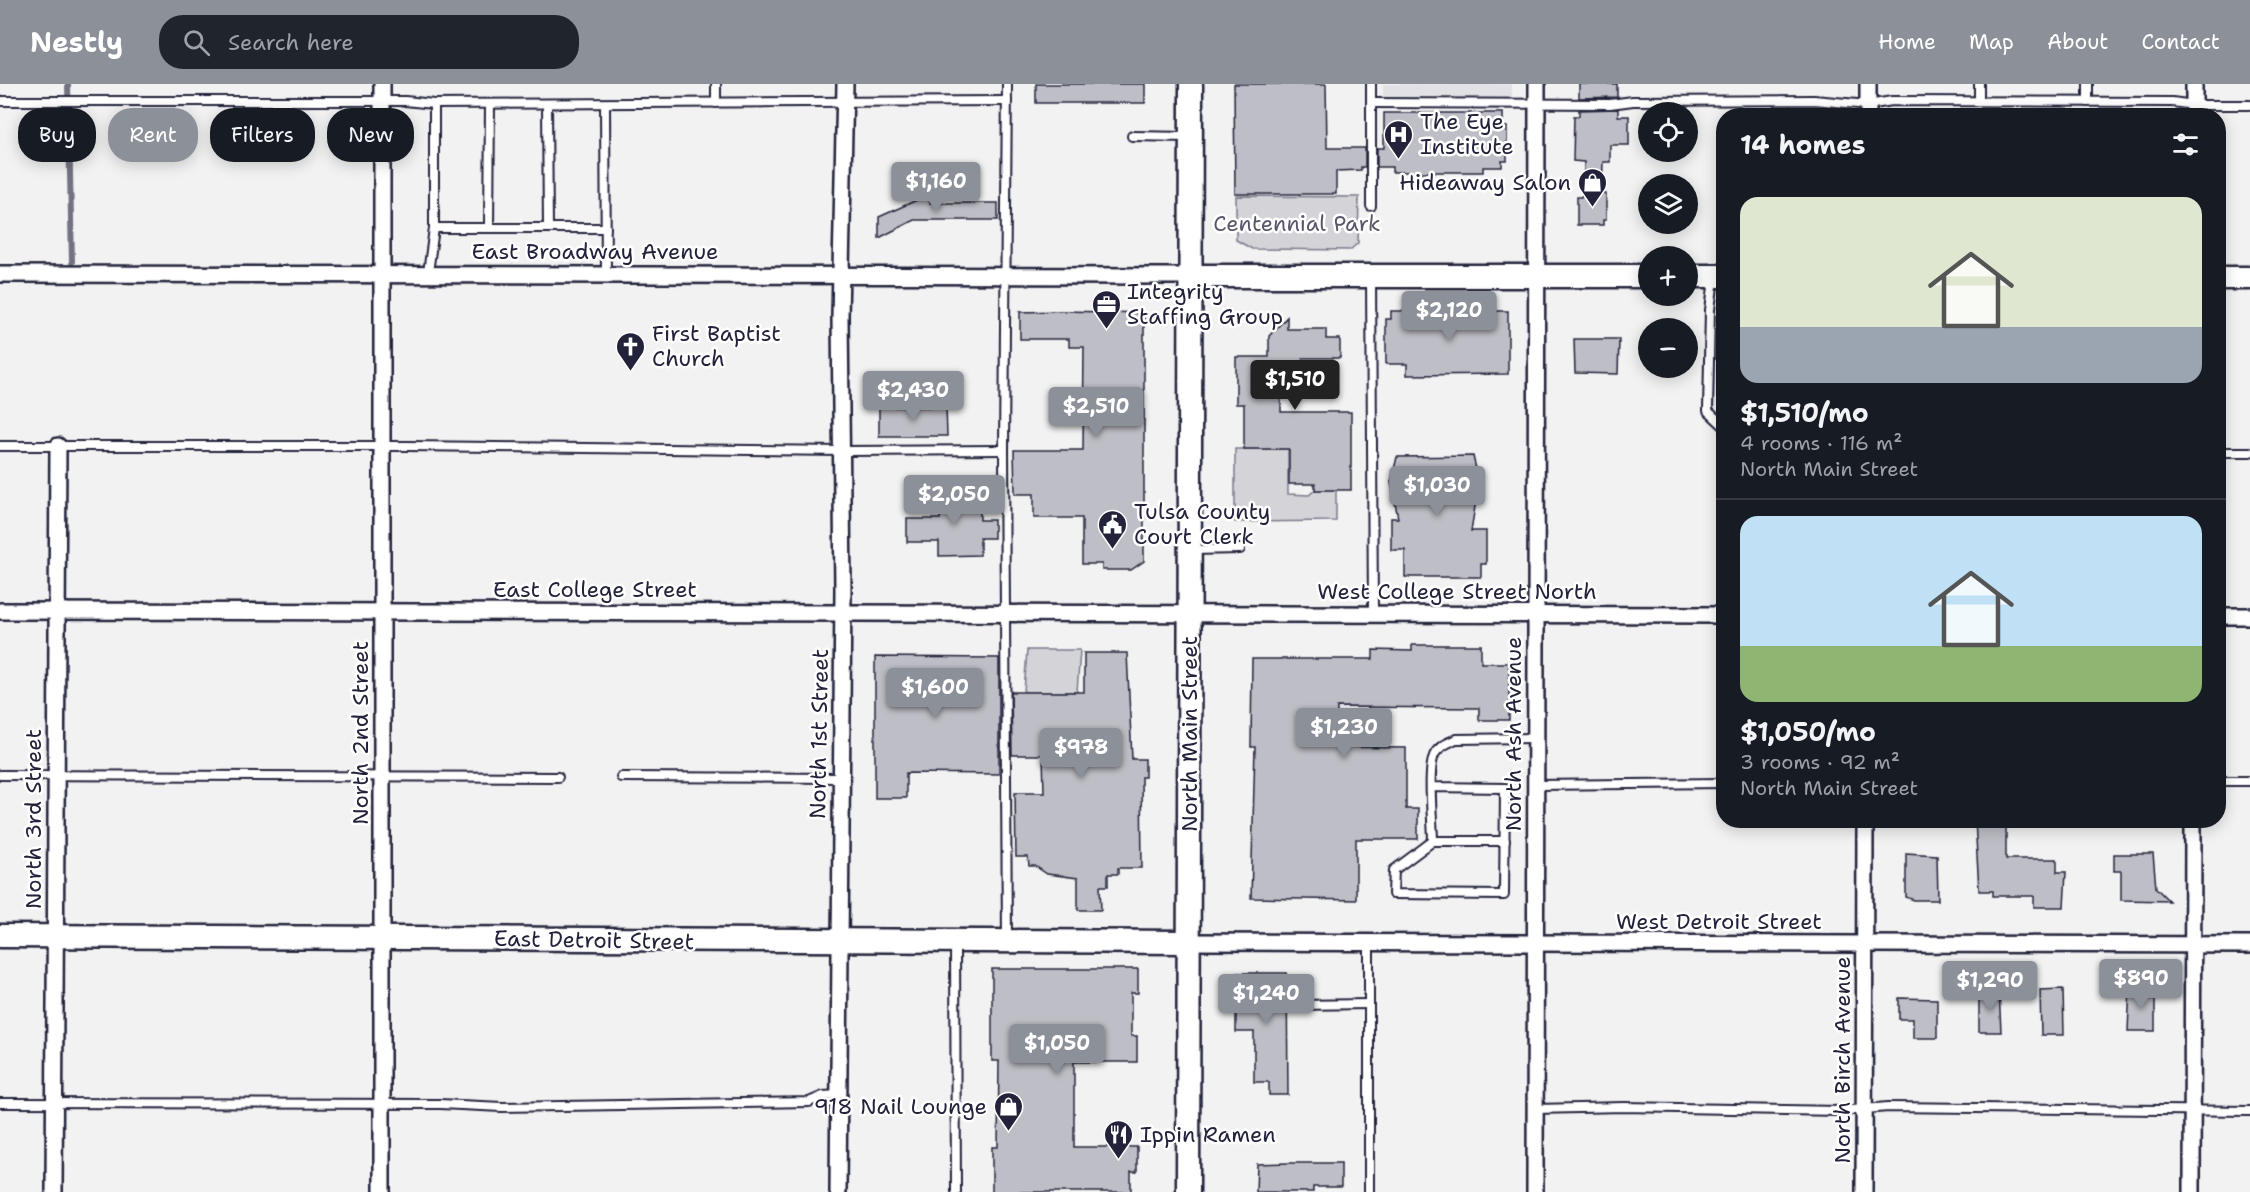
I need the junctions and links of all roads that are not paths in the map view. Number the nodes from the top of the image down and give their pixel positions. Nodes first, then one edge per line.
1 (382, 84) edge
2 (716, 84) edge
3 (845, 84) edge
4 (1007, 84) edge
5 (1191, 84) edge
6 (1371, 84) edge
7 (1537, 84) edge
8 (1868, 84) edge
9 (1979, 84) edge
10 (2088, 84) edge
11 (2194, 84) edge
12 (0, 101) edge
13 (382, 101) junction
14 (1007, 101) junction
15 (1979, 101) junction
16 (845, 102) junction
17 (2088, 102) junction
18 (716, 103) junction
19 (1371, 103) junction
20 (1537, 103) junction
21 (434, 104) junction
22 (490, 104) junction
23 (547, 104) junction
24 (605, 104) junction
25 (2250, 105) edge
26 (1857, 108) edge
27 (1868, 108) edge
28 (1873, 108) edge
29 (2188, 108) edge
30 (2194, 108) edge
31 (2216, 108) edge
32 (1132, 136) dead end
33 (1190, 137) junction
34 (1371, 206) dead end
35 (434, 228) junction
36 (489, 228) junction
37 (548, 228) junction
38 (606, 228) junction
39 (382, 273) junction
40 (428, 273) junction
41 (0, 274) edge
42 (606, 274) junction
43 (842, 276) junction
44 (1007, 276) junction
45 (1190, 276) junction
46 (1371, 276) junction
47 (1536, 276) junction
48 (1638, 276) edge
49 (1698, 276) edge
50 (1716, 276) edge
51 (2226, 278) edge
52 (2250, 278) edge
53 (1716, 287) edge
54 (1716, 418) edge
55 (0, 446) edge
56 (58, 446) junction
57 (381, 446) junction
58 (1004, 450) junction
59 (843, 451) junction
60 (2226, 452) edge
61 (2250, 452) edge
62 (1240, 549) dead end
63 (1189, 550) junction
64 (0, 611) edge
65 (56, 611) junction
66 (843, 611) junction
67 (381, 612) junction
68 (1006, 612) junction
69 (1189, 612) junction
70 (1372, 613) junction
71 (1536, 615) junction
72 (1716, 615) edge
73 (2226, 616) edge
74 (2250, 616) edge
75 (1536, 738) junction
76 (0, 775) edge
77 (55, 775) junction
78 (383, 776) junction
79 (558, 777) dead end
80 (621, 777) dead end
81 (842, 778) junction
82 (2226, 781) edge
83 (2250, 781) edge
84 (1716, 783) edge
85 (1535, 784) junction
86 (1432, 787) junction
87 (1865, 828) edge
88 (2193, 828) edge
89 (1433, 841) junction
90 (1505, 841) junction
91 (0, 936) edge
92 (55, 936) junction
93 (381, 938) junction
94 (840, 942) junction
95 (955, 942) junction
96 (1007, 942) junction
97 (1188, 942) junction
98 (1369, 942) junction
99 (1536, 944) junction
100 (1865, 944) junction
101 (2194, 945) junction
102 (2250, 945) edge
103 (1369, 1004) junction
104 (1298, 1005) dead end
105 (838, 1095) junction
106 (0, 1103) edge
107 (55, 1103) junction
108 (382, 1105) junction
109 (1535, 1109) junction
110 (1864, 1109) junction
111 (2193, 1111) junction
112 (2250, 1111) edge
113 (54, 1192) edge
114 (382, 1192) edge
115 (838, 1192) edge
116 (956, 1192) edge
117 (1188, 1192) edge
118 (1369, 1192) edge
119 (1535, 1192) edge
120 (1864, 1192) edge
121 (2193, 1192) edge

1 - 13 street, North 2nd Street
2 - 18 lane
3 - 16 street, North 1st Street
4 - 14 lane
5 - 33 street, North Main Street
6 - 19 lane
7 - 20 street, North Ash Avenue
8 - 27 street
9 - 15 lane
10 - 17 lane
11 - 30 street
12 - 13 lane
13 - 21 lane
13 - 39 street, North 2nd Street
14 - 16 lane
14 - 44 lane
15 - 17 lane
15 - 28 lane
16 - 18 lane
16 - 43 street, North 1st Street
17 - 29 lane
18 - 24 lane
19 - 20 lane
19 - 34 lane
20 - 26 lane
20 - 47 street, North Ash Avenue
21 - 22 lane
21 - 35 lane
22 - 23 lane
22 - 36 lane
23 - 24 lane
23 - 37 lane
24 - 38 lane
25 - 31 lane
32 - 33 lane
33 - 45 street, North Main Street
35 - 36 lane
35 - 40 lane
36 - 37 lane
37 - 38 lane
38 - 42 lane
39 - 40 street, East Broadway Avenue
39 - 41 street, East Broadway Avenue
39 - 57 street, North 2nd Street
40 - 42 street, East Broadway Avenue
42 - 43 street, East Broadway Avenue
43 - 44 street, East Broadway Avenue
43 - 59 street, North 1st Street
44 - 45 street, East Broadway Avenue
44 - 58 lane
45 - 46 street
45 - 63 street, North Main Street
46 - 47 street
46 - 70 lane
47 - 48 street
47 - 71 street, North Ash Avenue
49 - 50 street
51 - 52 street
53 - 54 lane
55 - 56 lane
56 - 57 lane
56 - 65 street, North 3rd Street
57 - 59 lane
57 - 67 street, North 2nd Street
58 - 59 lane
58 - 68 lane
59 - 66 street, North 1st Street
60 - 61 lane
62 - 63 lane
63 - 69 street, North Main Street
64 - 65 street, East College Street
65 - 67 street, East College Street
65 - 77 street, North 3rd Street
66 - 67 street, East College Street
66 - 68 street, East College Street
66 - 81 street, North 1st Street
67 - 78 street, North 2nd Street
68 - 69 street, East College Street
68 - 96 lane
69 - 70 street, West College Street North
69 - 97 street, North Main Street
70 - 71 street, West College Street North
71 - 72 street, West College Street North
71 - 75 street, North Ash Avenue
73 - 74 street
75 - 85 street, North Ash Avenue
75 - 86 lane
76 - 77 lane
77 - 78 lane
77 - 92 street, North 3rd Street
78 - 79 lane
78 - 93 street, North 2nd Street
80 - 81 lane
81 - 94 street, North 1st Street
82 - 83 lane
84 - 85 lane
85 - 99 street, North Ash Avenue
86 - 89 lane
86 - 90 lane
87 - 100 street, North Birch Avenue
88 - 101 street
89 - 90 lane
89 - 90 lane
91 - 92 street, East Detroit Street
92 - 93 street, East Detroit Street
92 - 107 street, North 3rd Street
93 - 94 street, East Detroit Street
93 - 108 street, North 2nd Street
94 - 95 street, East Detroit Street
94 - 105 street, North 1st Street
95 - 96 street, East Detroit Street
95 - 116 lane
96 - 97 street, East Detroit Street
97 - 98 street, West Detroit Street
97 - 117 street, North Main Street
98 - 99 street, West Detroit Street
98 - 103 lane
99 - 100 street, West Detroit Street
99 - 109 street, North Ash Avenue
100 - 101 street, West Detroit Street
100 - 110 street, North Birch Avenue
101 - 102 street, West Detroit Street
101 - 111 street
103 - 104 lane
103 - 118 lane
105 - 108 lane
105 - 115 street, North 1st Street
106 - 107 lane
107 - 108 lane
107 - 113 street, North 3rd Street
108 - 114 street, North 2nd Street
109 - 110 lane
109 - 119 street, North Ash Avenue
110 - 111 lane
110 - 120 street, North Birch Avenue
111 - 112 lane
111 - 121 street

